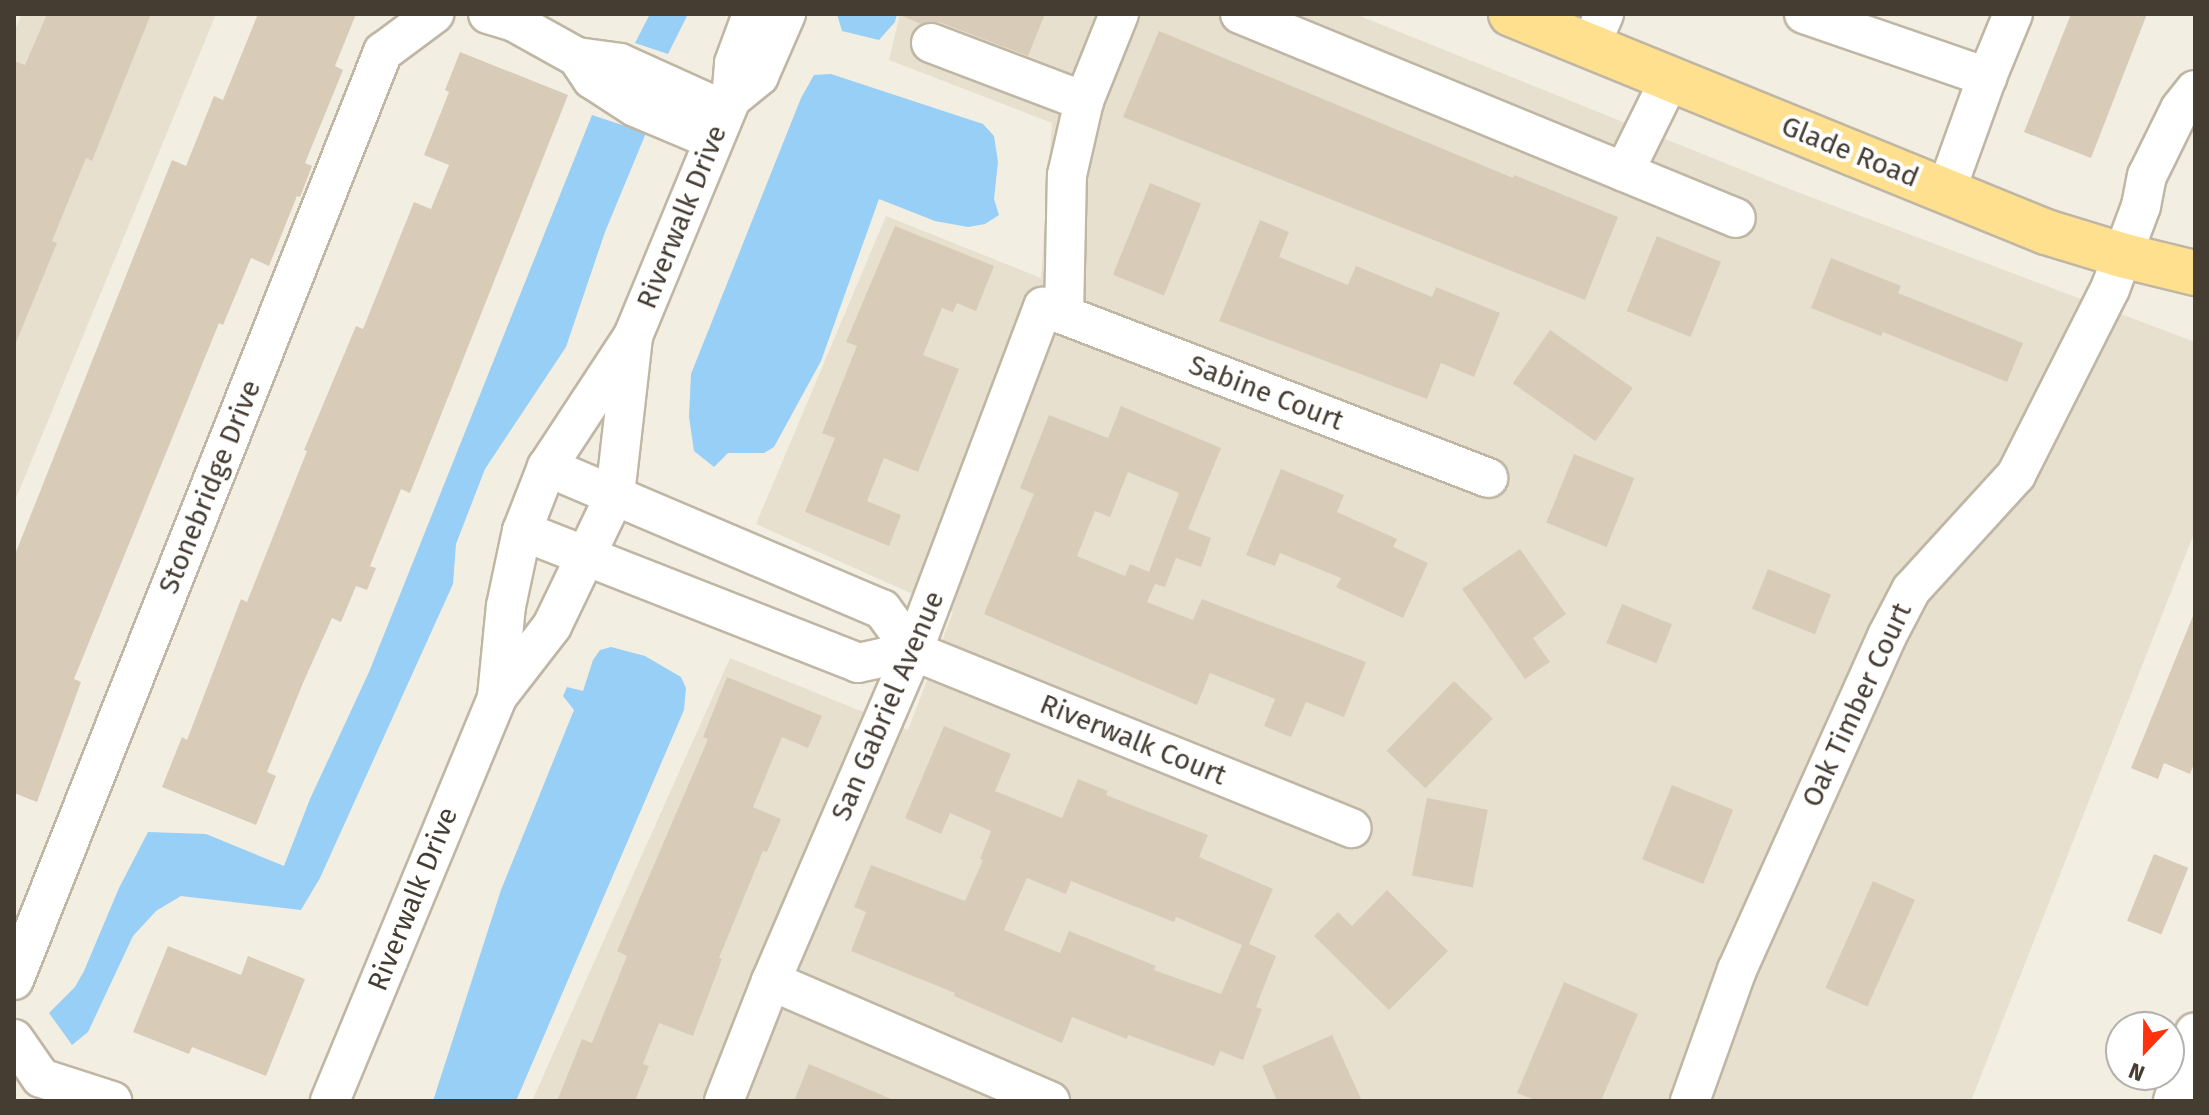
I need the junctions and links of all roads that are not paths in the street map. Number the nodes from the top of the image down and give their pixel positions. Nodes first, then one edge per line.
1 (434, 14) edge
2 (752, 14) edge
3 (786, 14) edge
4 (1119, 14) edge
5 (1240, 14) edge
6 (1511, 14) edge
7 (1804, 14) edge
8 (2013, 14) edge
9 (505, 17) edge
10 (1597, 30) edge
11 (931, 43) dead end
12 (1987, 77) junction
13 (1670, 79) junction
14 (2195, 90) edge
15 (1084, 101) junction
16 (723, 117) junction
17 (1624, 172) junction
18 (1946, 191) junction
19 (1736, 218) dead end
20 (2121, 255) junction
21 (2195, 273) edge
22 (1054, 311) junction
23 (633, 336) junction
24 (547, 467) junction
25 (1488, 478) dead end
26 (615, 495) junction
27 (522, 531) junction
28 (589, 556) junction
29 (913, 651) junction
30 (497, 697) junction
31 (1352, 828) dead end
32 (14, 980) edge
33 (771, 981) junction
34 (2195, 1032) edge
35 (14, 1039) edge
36 (112, 1101) edge
37 (330, 1101) edge
38 (724, 1101) edge
39 (1050, 1101) edge
40 (1690, 1101) edge
41 (2173, 1101) edge

1 - 32 street, Stonebridge Drive
2 - 16 street, Riverwalk Drive
3 - 16 street, Riverwalk Drive
4 - 15 street, San Gabriel Avenue
5 - 17 street
6 - 10 main road, Glade Road
7 - 12 street
8 - 12 street
9 - 16 street
10 - 13 main road, Glade Road
11 - 15 street
12 - 18 street
13 - 17 street
13 - 18 main road, Glade Road
14 - 20 street, Oak Timber Court
15 - 22 street, San Gabriel Avenue
16 - 23 street, Riverwalk Drive
17 - 19 street
18 - 20 main road, Glade Road
20 - 21 main road, Glade Road
20 - 40 street, Oak Timber Court
22 - 25 street, Sabine Court
22 - 29 street, San Gabriel Avenue
23 - 24 street, Riverwalk Drive
23 - 26 street, Riverwalk Drive
24 - 26 street
24 - 27 street, Riverwalk Drive
26 - 28 street, Riverwalk Drive
26 - 29 street
27 - 28 street
27 - 30 street, Riverwalk Drive
28 - 29 street
28 - 30 street, Riverwalk Drive
29 - 31 street, Riverwalk Court
29 - 33 street, San Gabriel Avenue
30 - 37 street, Riverwalk Drive
33 - 38 street, San Gabriel Avenue
33 - 39 street
34 - 41 street
35 - 36 street

